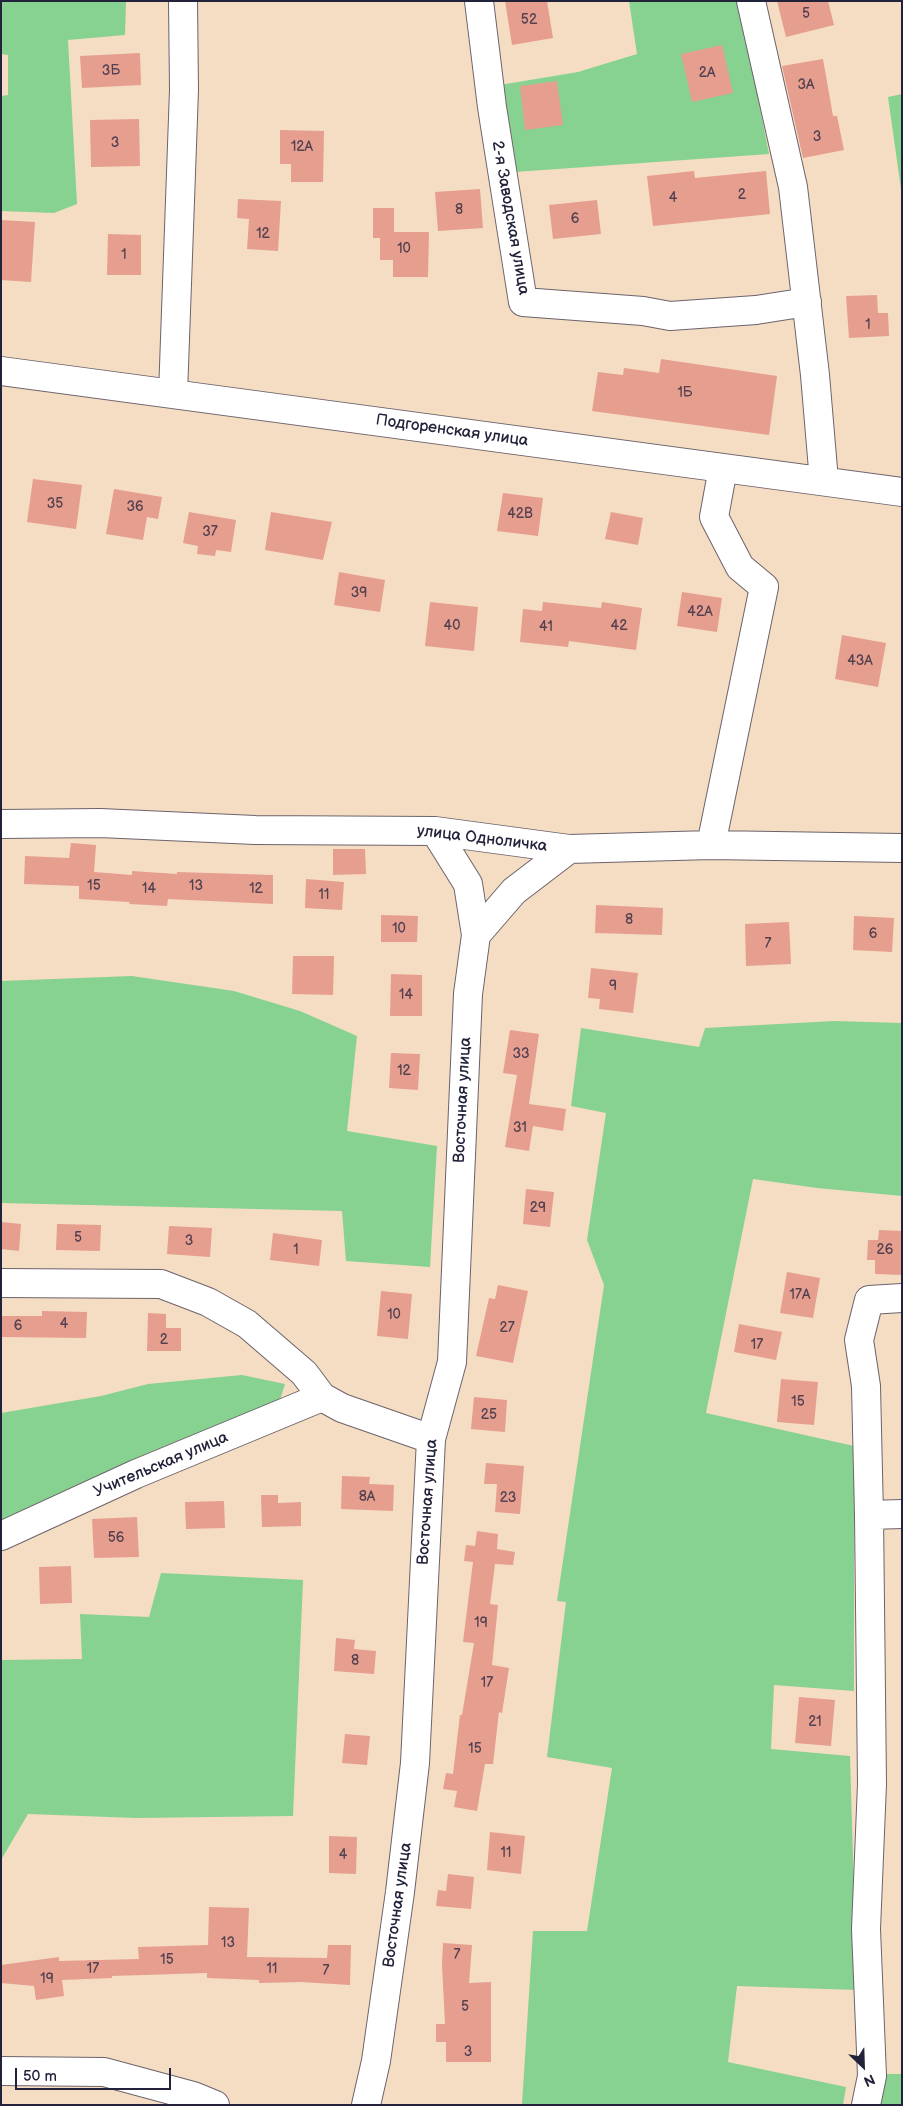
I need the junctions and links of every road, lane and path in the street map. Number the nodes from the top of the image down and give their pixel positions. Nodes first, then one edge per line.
1 (183, 1) edge
2 (478, 1) edge
3 (751, 1) edge
4 (807, 302) junction
5 (1, 372) edge
6 (173, 394) junction
7 (723, 468) junction
8 (824, 481) junction
9 (902, 492) edge
10 (1, 824) edge
11 (434, 831) junction
12 (711, 845) junction
13 (902, 848) edge
14 (569, 849) junction
15 (476, 935) junction
16 (1, 1283) edge
17 (902, 1298) edge
18 (322, 1397) junction
19 (431, 1439) junction
20 (902, 1514) edge
21 (869, 1515) junction
22 (1, 1536) edge
23 (1, 2071) edge
24 (215, 2105) edge
25 (366, 2105) edge
26 (866, 2105) edge

1 - 6 street
2 - 4 street, 2-я Заводская улица
3 - 4 street
4 - 8 street
5 - 6 street, Подгоренская улица
6 - 7 street, Подгоренская улица
7 - 8 street, Подгоренская улица
7 - 12 street
8 - 9 street, Подгоренская улица
10 - 11 street, улица Одноличка
11 - 14 street, улица Одноличка
11 - 15 street, Восточная улица
12 - 13 street, улица Одноличка
12 - 14 street, улица Одноличка
14 - 15 street
15 - 19 street, Восточная улица
16 - 18 street
17 - 21 street
18 - 19 street
18 - 22 street, Учительская улица
19 - 25 street, Восточная улица
20 - 21 street
21 - 26 street
23 - 24 street

